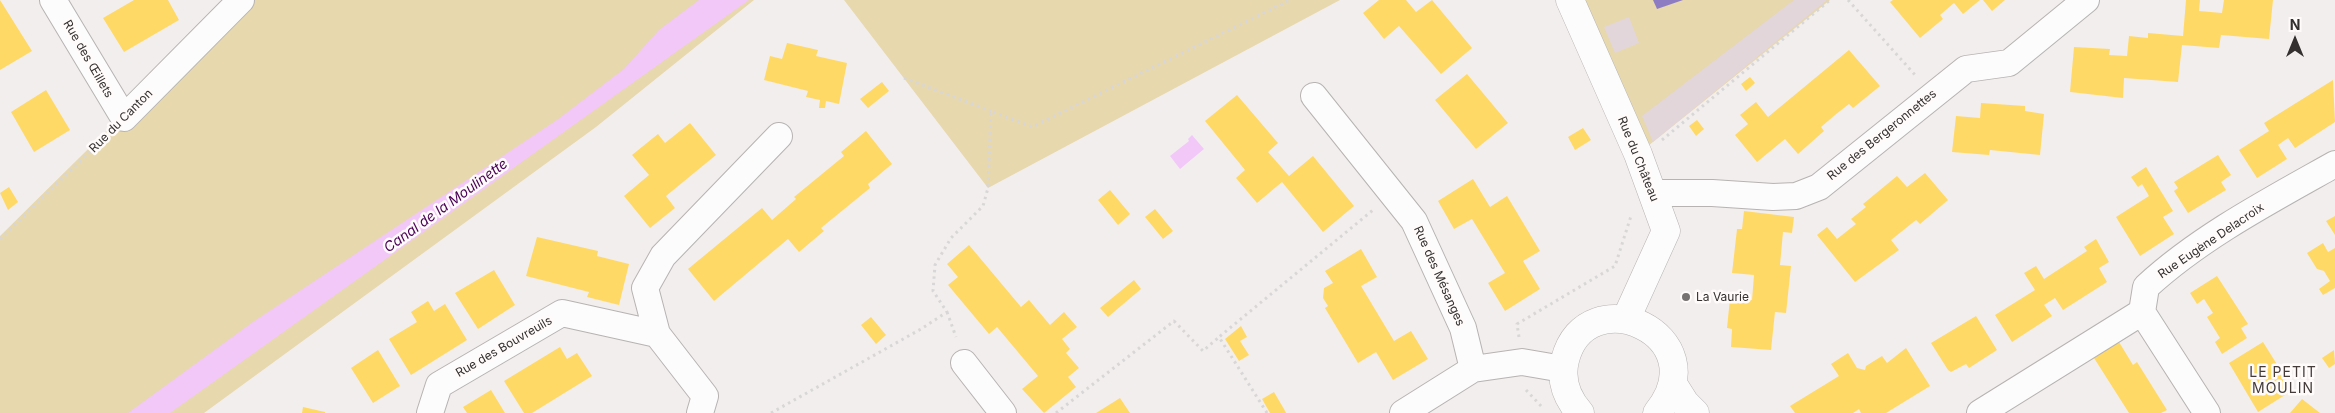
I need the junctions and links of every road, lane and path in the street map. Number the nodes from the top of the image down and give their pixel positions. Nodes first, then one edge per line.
1 (54, 0) edge
2 (241, 0) edge
3 (1290, 0) edge
4 (1570, 0) edge
5 (1830, 0) edge
6 (1848, 0) edge
7 (2086, 0) edge
8 (904, 78) dead end
9 (1933, 94) junction
10 (1314, 96) dead end
11 (992, 111) junction
12 (124, 118) junction
13 (779, 136) dead end
14 (1638, 154) junction
15 (2335, 164) edge
16 (1653, 193) junction
17 (1392, 194) junction
18 (1632, 210) dead end
19 (0, 239) edge
20 (2142, 312) junction
21 (1626, 319) junction
22 (657, 334) junction
23 (1219, 337) junction
24 (1522, 362) junction
25 (964, 363) dead end
26 (1473, 369) junction
27 (1563, 369) junction
28 (1674, 384) junction
29 (430, 413) edge
30 (700, 413) edge
31 (771, 413) edge
32 (1003, 413) edge
33 (1056, 413) edge
34 (1267, 413) edge
35 (1403, 413) edge
36 (1547, 413) edge
37 (1580, 413) edge
38 (1657, 413) edge
39 (1695, 413) edge
40 (1980, 413) edge
41 (2207, 413) edge

1 - 12 street, Rue des Œillets
2 - 12 street, Rue du Canton
3 - 11 path
4 - 14 street, Rue du Château
5 - 14 path
6 - 9 path
7 - 9 street, Rue des Bergeronnettes
8 - 11 path
9 - 16 street, Rue des Bergeronnettes
10 - 17 street, Rue des Mésanges
11 - 31 path
12 - 19 path, Rue du Canton
13 - 22 street
14 - 16 street, Rue du Château
15 - 20 street, Rue Eugène Delacroix
16 - 21 street, Rue du Château
17 - 23 path
17 - 26 street, Rue des Mésanges
18 - 24 path
20 - 40 street
20 - 41 street
21 - 27 street
21 - 28 street
22 - 29 street, Rue des Bouvreuils
22 - 30 street
23 - 33 path
23 - 34 path
24 - 26 street
24 - 27 street
24 - 36 path
25 - 32 street
26 - 35 street
27 - 37 street
28 - 38 street
28 - 39 street

